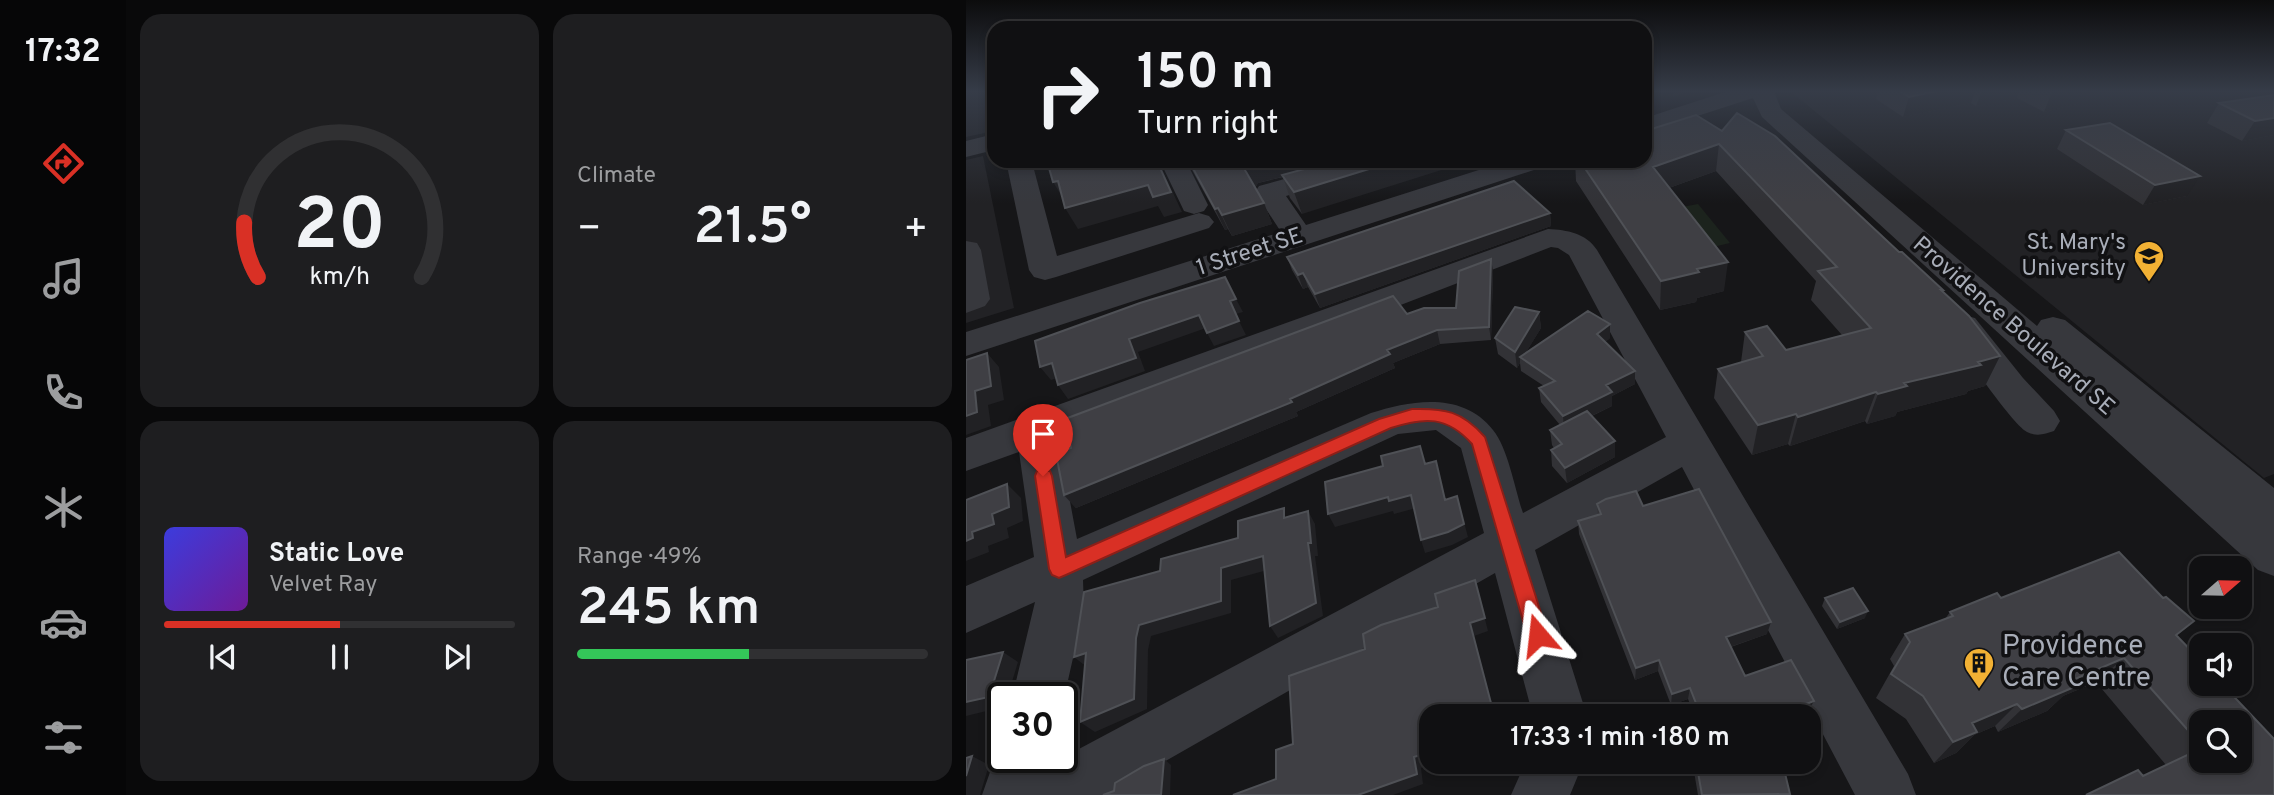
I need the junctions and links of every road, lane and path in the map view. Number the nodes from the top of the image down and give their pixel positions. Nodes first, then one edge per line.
1 (1788, 128) edge
2 (1814, 128) edge
3 (987, 144) edge
4 (966, 149) edge
5 (1022, 168) edge
6 (1176, 168) edge
7 (1346, 168) edge
8 (1512, 168) edge
9 (1299, 237) junction
10 (966, 250) edge
11 (1931, 256) junction
12 (966, 302) edge
13 (966, 344) edge
14 (2040, 421) dead end
15 (1036, 429) junction
16 (1690, 443) junction
17 (966, 455) edge
18 (2274, 514) edge
19 (1509, 542) junction
20 (2274, 556) edge
21 (1059, 569) junction
22 (966, 610) edge
23 (1043, 682) edge
24 (1559, 704) edge
25 (1018, 773) edge
26 (1550, 774) edge
27 (1011, 795) edge
28 (1049, 795) edge
29 (1540, 795) edge
30 (1887, 795) edge

1 - 11 street, Providence Boulevard SE
2 - 18 street, Providence Boulevard SE
3 - 4 street
5 - 6 street
7 - 9 street
8 - 9 street, 1 Street SE
9 - 13 street, 1 Street SE
10 - 12 street
11 - 14 street
11 - 20 street, Providence Boulevard SE
15 - 16 street
15 - 17 street
15 - 21 street
16 - 19 street
16 - 30 street
19 - 21 street
19 - 24 street
19 - 28 street
21 - 22 street
21 - 23 street
25 - 27 street
26 - 29 street

